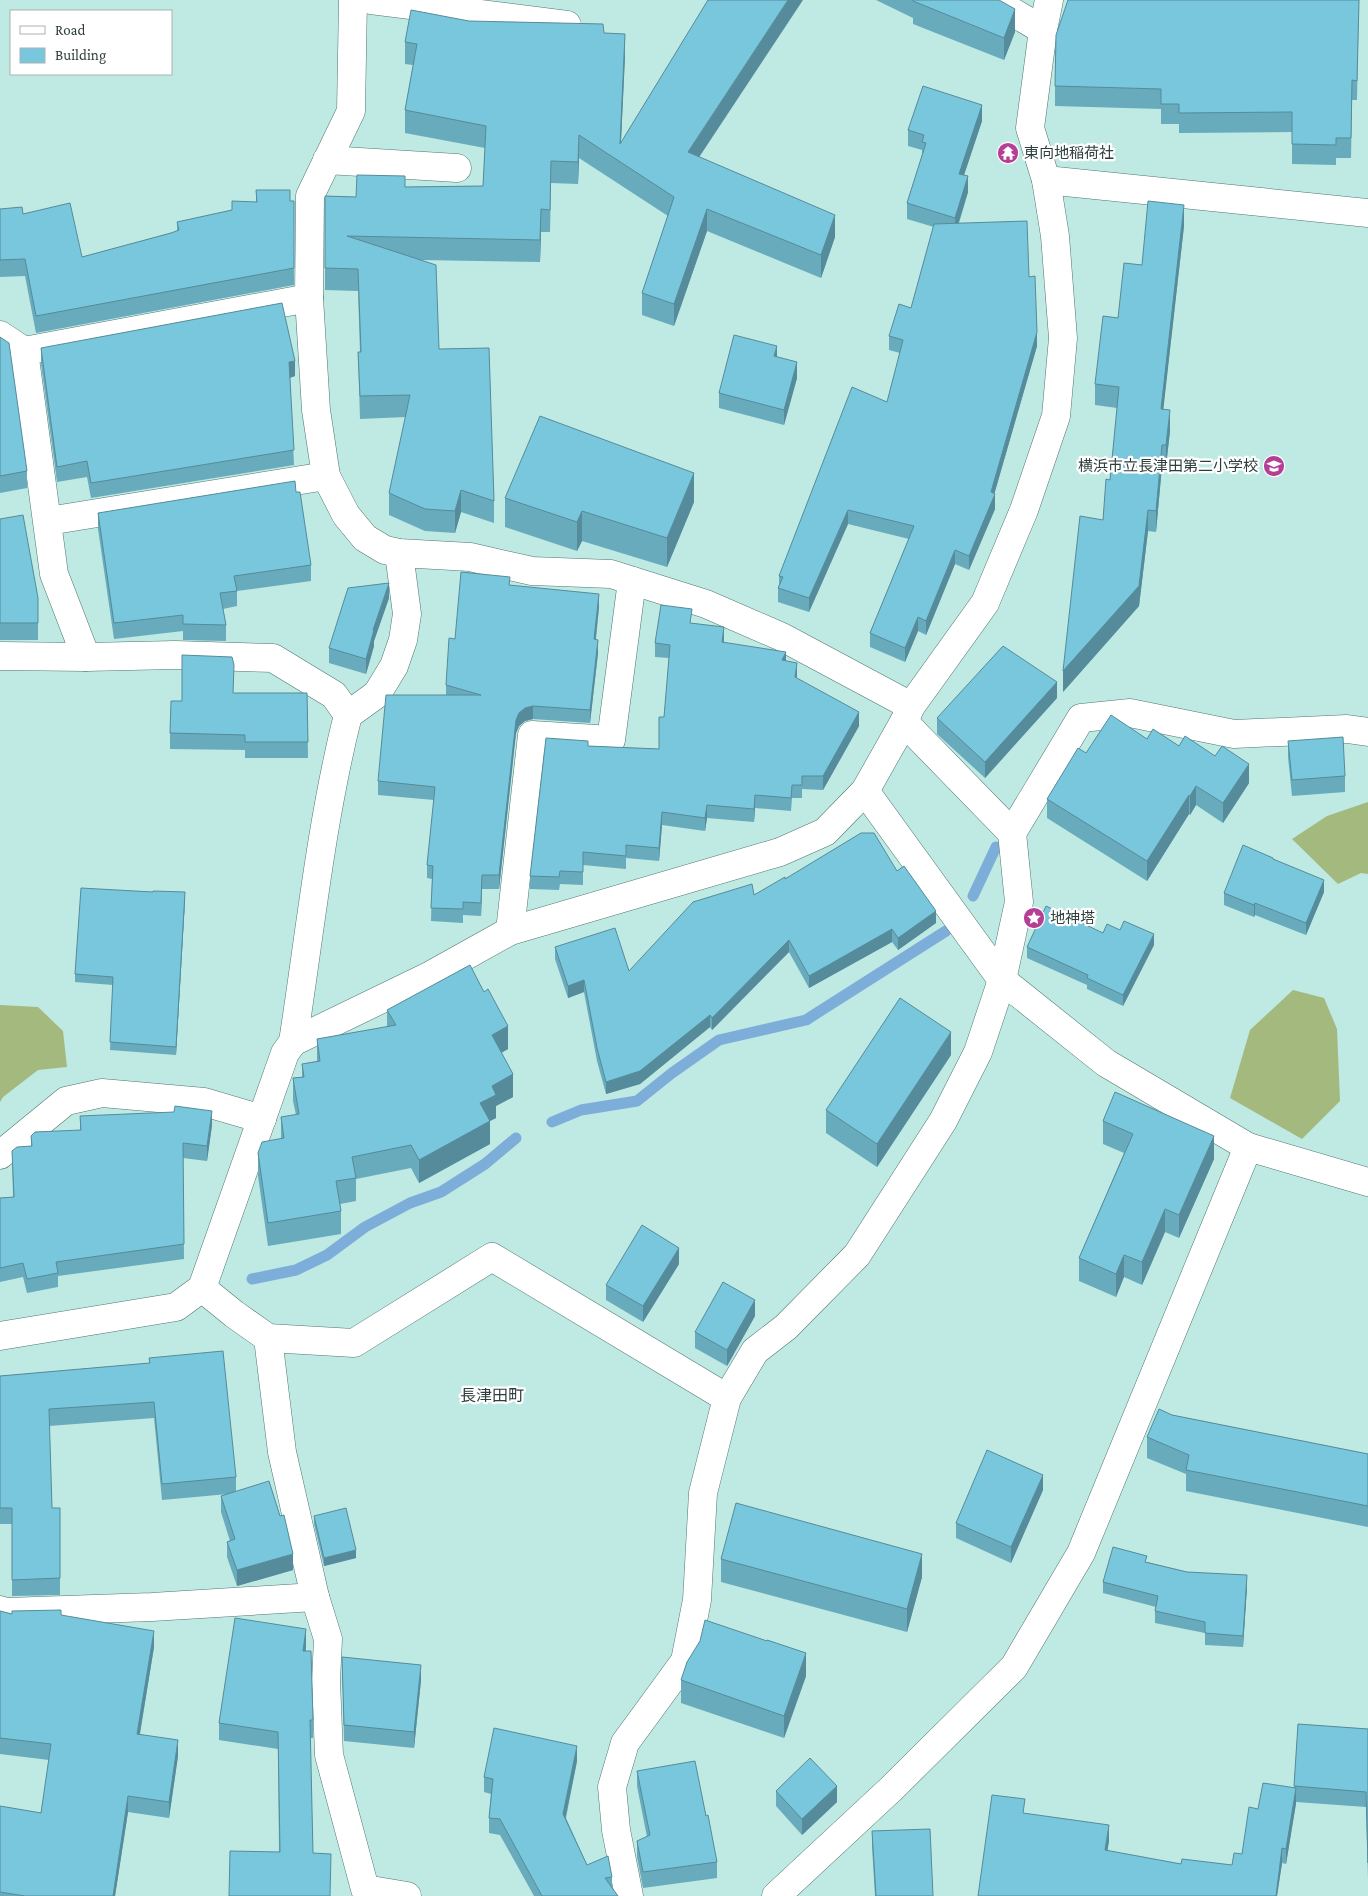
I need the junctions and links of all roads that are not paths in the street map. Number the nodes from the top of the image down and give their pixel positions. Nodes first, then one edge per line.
1 (353, 0) edge
2 (371, 0) edge
3 (992, 0) edge
4 (1049, 0) edge
5 (567, 25) edge
6 (1043, 30) junction
7 (327, 160) junction
8 (457, 168) dead end
9 (1046, 180) junction
10 (1368, 213) edge
11 (308, 298) junction
12 (0, 335) edge
13 (24, 351) junction
14 (326, 476) junction
15 (48, 521) junction
16 (399, 554) junction
17 (632, 581) junction
18 (0, 656) edge
19 (86, 657) junction
20 (908, 714) junction
21 (348, 715) junction
22 (1368, 732) edge
23 (865, 791) junction
24 (1012, 833) junction
25 (510, 931) junction
26 (1002, 980) junction
27 (292, 1042) junction
28 (262, 1119) junction
29 (1248, 1147) junction
30 (0, 1155) edge
31 (1368, 1182) edge
32 (202, 1288) junction
33 (0, 1336) edge
34 (268, 1338) junction
35 (727, 1398) junction
36 (315, 1597) junction
37 (0, 1610) edge
38 (366, 1893) edge
39 (407, 1896) edge
40 (629, 1896) edge
41 (776, 1896) edge

1 - 7 street
2 - 5 street
3 - 6 street
4 - 6 street
6 - 9 street
7 - 8 street
7 - 11 street
9 - 10 street
9 - 20 street
11 - 13 street
11 - 14 street
12 - 13 street
13 - 15 street
14 - 15 street
14 - 16 street
15 - 19 street
16 - 17 street
16 - 21 street
17 - 20 street
17 - 25 street
18 - 19 street
19 - 21 street
20 - 23 street
20 - 24 street
21 - 27 street
22 - 24 street
23 - 25 street
23 - 26 street
24 - 26 street
25 - 27 street
26 - 29 street
26 - 35 street
27 - 28 street
28 - 30 street
28 - 32 street
29 - 31 street
29 - 41 street
32 - 33 street
32 - 34 street
34 - 35 street
34 - 36 street
35 - 40 street
36 - 37 street
36 - 38 street
38 - 39 street

